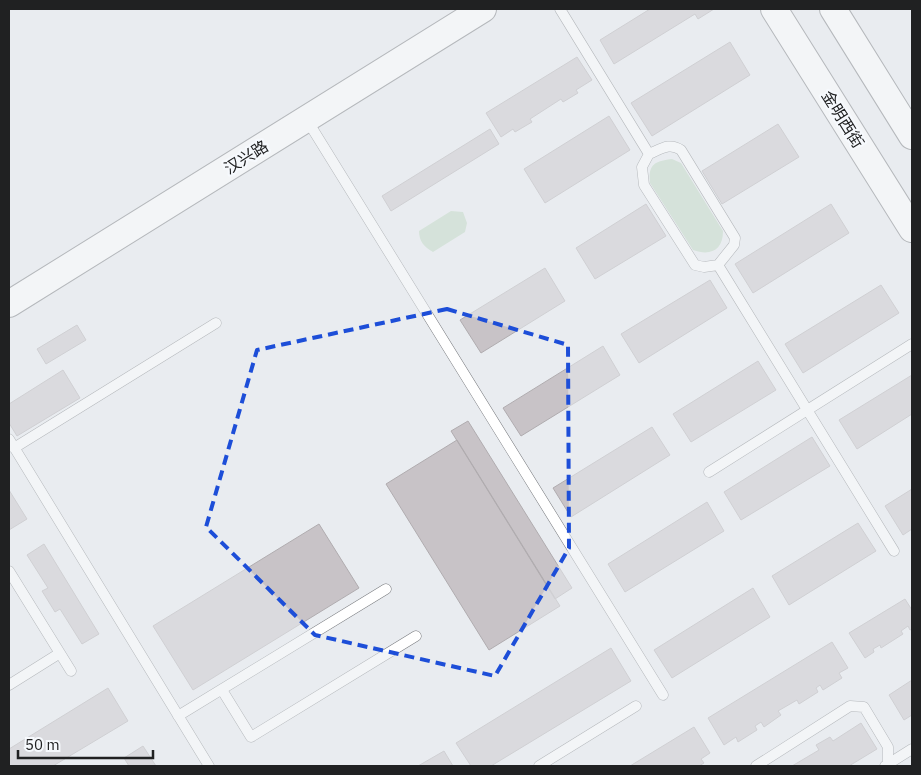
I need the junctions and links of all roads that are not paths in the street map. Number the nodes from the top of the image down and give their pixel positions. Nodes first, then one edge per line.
1 (457, 9) edge
2 (483, 9) edge
3 (560, 9) edge
4 (774, 9) edge
5 (833, 9) edge
6 (306, 119) junction
7 (912, 136) edge
8 (650, 154) junction
9 (912, 229) edge
10 (718, 265) junction
11 (9, 288) edge
12 (9, 304) edge
13 (216, 323) dead end
14 (912, 344) edge
15 (808, 410) junction
16 (11, 443) edge
17 (709, 472) dead end
18 (894, 551) dead end
19 (9, 571) edge
20 (12, 583) edge
21 (386, 589) dead end
22 (416, 636) dead end
23 (60, 653) junction
24 (71, 671) dead end
25 (9, 685) edge
26 (222, 690) junction
27 (663, 695) dead end
28 (636, 706) dead end
29 (178, 716) junction
30 (912, 749) edge
31 (209, 766) edge
32 (539, 766) edge
33 (756, 766) edge
34 (886, 766) edge

1 - 11 street, 汉兴路
2 - 6 street, 汉兴路
3 - 8 lane
4 - 9 street, 金明西街
5 - 7 street
6 - 12 street, 汉兴路
6 - 27 lane
8 - 10 lane
8 - 10 lane
10 - 15 lane
13 - 16 lane
14 - 15 lane
15 - 17 lane
15 - 18 lane
16 - 29 lane
19 - 20 lane
20 - 23 lane
21 - 26 lane
22 - 26 lane
23 - 24 lane
23 - 25 lane
26 - 29 lane
28 - 32 lane
29 - 31 lane
30 - 34 lane
33 - 34 lane

